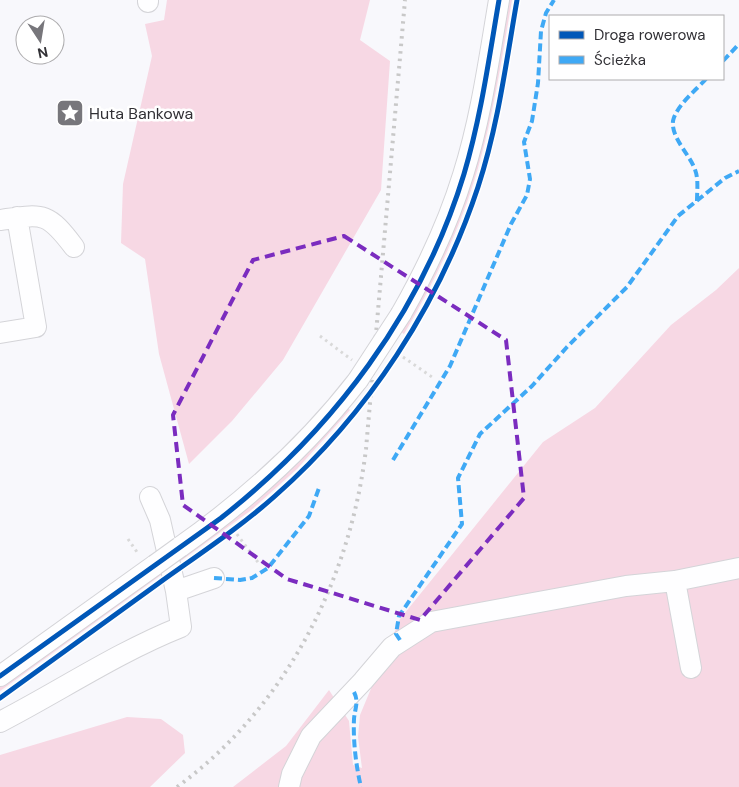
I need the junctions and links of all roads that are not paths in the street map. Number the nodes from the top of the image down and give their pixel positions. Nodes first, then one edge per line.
1 (499, 0) edge
2 (9, 219) edge
3 (74, 247) dead end
4 (0, 333) edge
5 (150, 497) dead end
6 (739, 568) edge
7 (214, 578) dead end
8 (675, 581) junction
9 (176, 591) junction
10 (691, 668) dead end
11 (0, 676) edge
12 (0, 722) edge
13 (289, 787) edge

1 - 11 street, bridge
2 - 3 street
2 - 4 street
5 - 9 street
6 - 8 street
7 - 9 street
8 - 10 street
8 - 13 street
9 - 12 street

